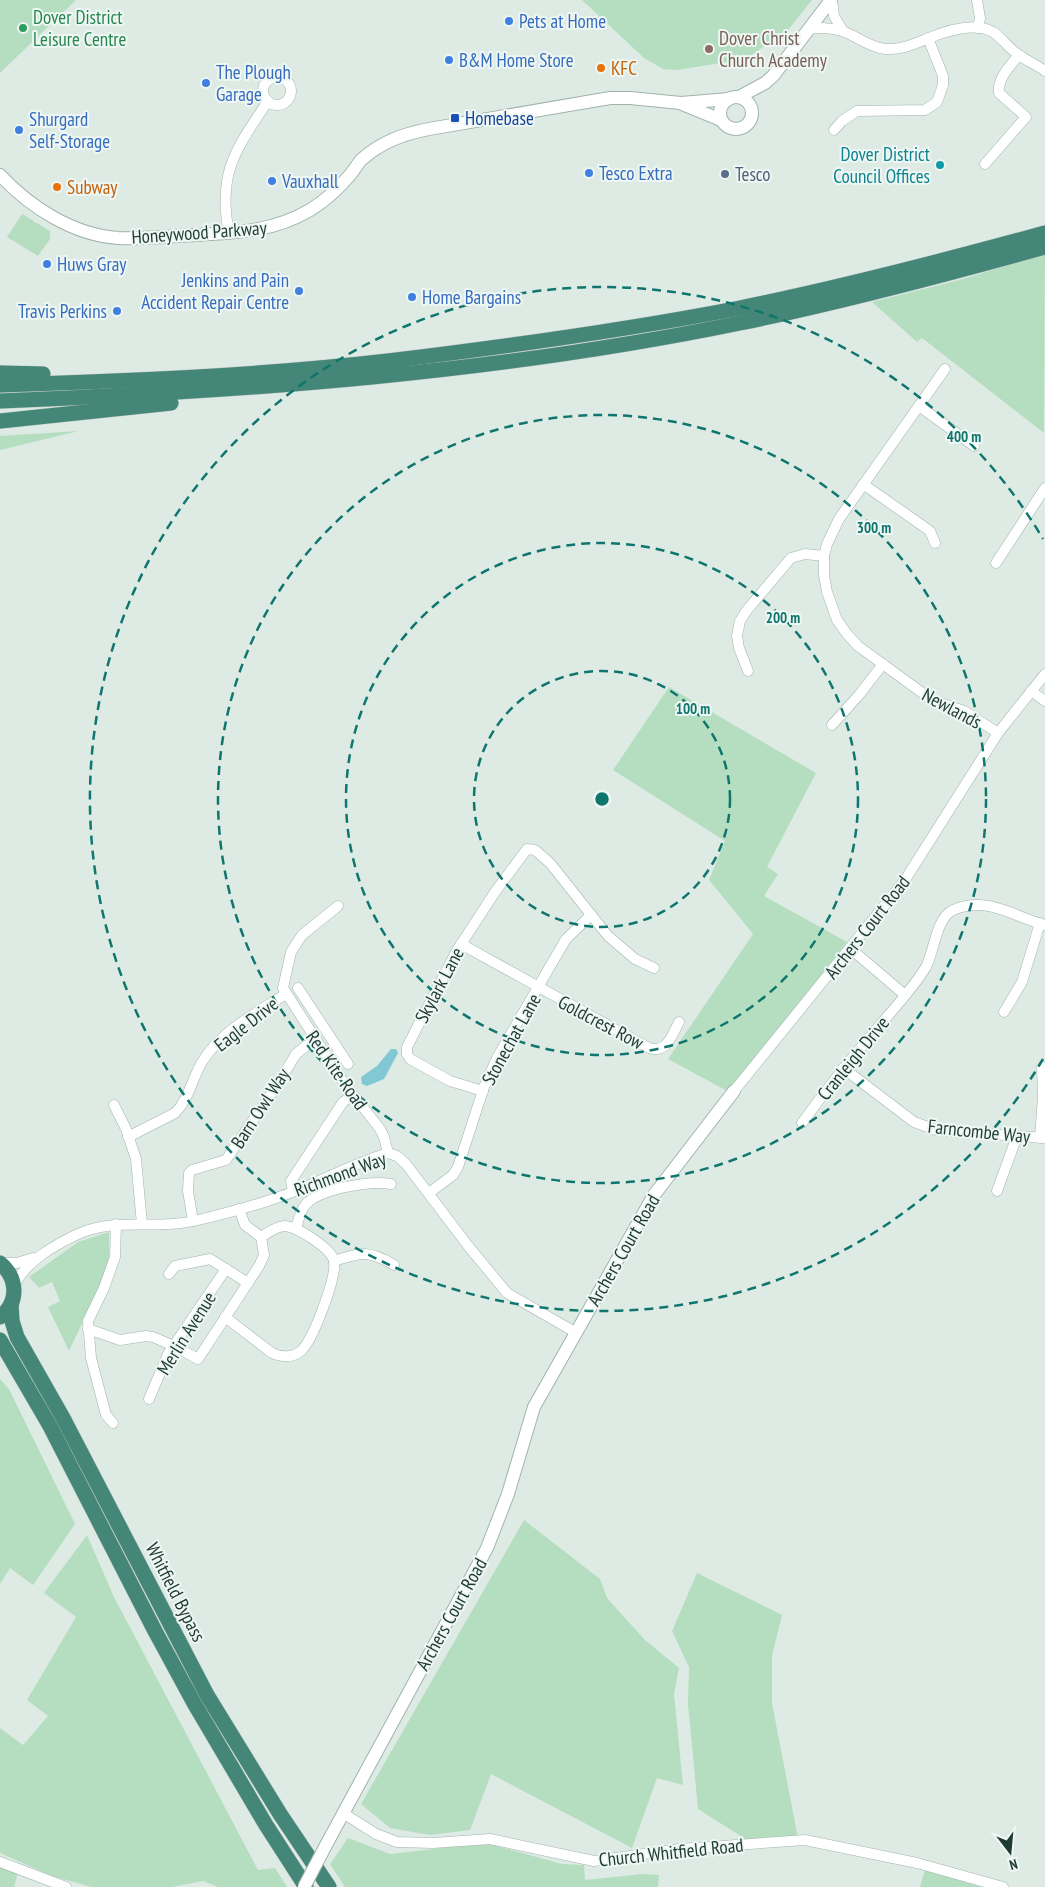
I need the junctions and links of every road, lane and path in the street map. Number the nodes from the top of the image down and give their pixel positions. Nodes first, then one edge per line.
1 (831, 0) edge
2 (977, 0) edge
3 (978, 28) junction
4 (808, 29) junction
5 (843, 31) junction
6 (928, 38) junction
7 (1019, 55) junction
8 (1045, 71) edge
9 (766, 83) junction
10 (734, 98) junction
11 (268, 101) dead end
12 (681, 103) junction
13 (751, 109) junction
14 (721, 120) junction
15 (834, 130) dead end
16 (985, 164) dead end
17 (0, 175) edge
18 (1045, 233) edge
19 (228, 234) junction
20 (1045, 247) edge
21 (944, 369) dead end
22 (0, 373) edge
23 (173, 378) junction
24 (0, 385) edge
25 (278, 386) junction
26 (0, 401) edge
27 (919, 406) junction
28 (0, 421) edge
29 (974, 446) dead end
30 (863, 484) junction
31 (1045, 488) edge
32 (935, 543) dead end
33 (824, 556) junction
34 (996, 563) dead end
35 (883, 664) junction
36 (748, 671) dead end
37 (1045, 674) edge
38 (1030, 691) junction
39 (1045, 701) edge
40 (832, 725) dead end
41 (998, 733) junction
42 (338, 906) dead end
43 (591, 915) junction
44 (1042, 924) edge
45 (461, 944) junction
46 (851, 949) junction
47 (654, 968) dead end
48 (298, 988) dead end
49 (539, 988) junction
50 (284, 991) junction
51 (905, 995) junction
52 (310, 1006) junction
53 (1004, 1012) dead end
54 (299, 1013) junction
55 (679, 1022) dead end
56 (315, 1039) junction
57 (340, 1052) junction
58 (329, 1060) junction
59 (348, 1064) dead end
60 (1042, 1067) dead end
61 (843, 1068) junction
62 (482, 1091) junction
63 (734, 1091) joint
64 (353, 1095) junction
65 (114, 1105) dead end
66 (802, 1122) dead end
67 (1017, 1136) junction
68 (128, 1137) junction
69 (1042, 1138) edge
70 (388, 1153) junction
71 (391, 1184) dead end
72 (293, 1191) junction
73 (997, 1191) dead end
74 (429, 1193) junction
75 (239, 1208) junction
76 (193, 1221) junction
77 (116, 1224) junction
78 (142, 1224) junction
79 (296, 1229) junction
80 (261, 1237) junction
81 (39, 1256) junction
82 (334, 1261) junction
83 (0, 1263) edge
84 (394, 1265) dead end
85 (226, 1269) junction
86 (169, 1274) dead end
87 (248, 1283) junction
88 (14, 1285) junction
89 (11, 1304) junction
90 (0, 1317) edge
91 (225, 1317) junction
92 (88, 1329) junction
93 (575, 1332) junction
94 (0, 1340) edge
95 (174, 1346) junction
96 (149, 1399) dead end
97 (113, 1423) dead end
98 (343, 1813) junction
99 (0, 1862) edge
100 (66, 1887) edge
101 (305, 1887) edge
102 (329, 1887) edge
103 (1003, 1887) edge

1 - 4 street, Honeywood Parkway
1 - 5 street
2 - 3 street
3 - 6 street
3 - 7 street
4 - 5 street
4 - 9 street, Honeywood Parkway
5 - 6 street
6 - 15 street
7 - 8 street
7 - 16 street
9 - 10 street, Honeywood Parkway
9 - 13 street, Honeywood Parkway
10 - 12 street, Honeywood Parkway
10 - 13 street
10 - 14 street
11 - 19 street
12 - 14 street, Honeywood Parkway
12 - 19 street, Honeywood Parkway
13 - 14 street
17 - 19 street, Honeywood Parkway
18 - 23 highway
20 - 25 highway
21 - 27 street, Newlands
22 - 23 highway
23 - 24 highway
25 - 26 highway
25 - 28 highway
27 - 29 street
27 - 30 street, Newlands
30 - 32 street
30 - 33 street, Newlands
31 - 34 street
33 - 35 street, Newlands
33 - 36 street
35 - 40 street
35 - 41 street, Newlands
37 - 38 street, Archers Court Road
38 - 39 street
38 - 41 street, Archers Court Road
41 - 46 street, Archers Court Road
42 - 50 street
43 - 45 street, Skylark Lane
43 - 47 street
43 - 49 street, Stonechat Lane
44 - 51 street, Cranleigh Drive
44 - 53 street
45 - 49 street, Goldcrest Row
45 - 62 street, Skylark Lane
46 - 51 street
46 - 63 street, Archers Court Road
48 - 52 street
49 - 55 street, Goldcrest Row
49 - 62 street, Stonechat Lane
50 - 54 street, Red Kite Road
50 - 68 street, Eagle Drive
51 - 61 street, Cranleigh Drive
52 - 54 street
52 - 57 street
54 - 56 street, Red Kite Road
56 - 58 street, Red Kite Road
56 - 76 street, Barn Owl Way
57 - 58 street
57 - 59 street
58 - 64 street, Red Kite Road
60 - 69 street
61 - 66 street, Cranleigh Drive
61 - 67 street, Farncombe Way
62 - 74 street, Stonechat Lane
63 - 93 street, Archers Court Road
64 - 70 street, Red Kite Road
64 - 72 street
65 - 68 street
67 - 69 street, Farncombe Way
67 - 73 street
68 - 78 street
70 - 72 street, Richmond Way
70 - 74 street, Richmond Way
71 - 79 street
72 - 75 street, Richmond Way
74 - 93 street, Richmond Way
75 - 76 street, Richmond Way
75 - 80 street
76 - 78 street, Richmond Way
77 - 78 street, Richmond Way
77 - 81 street, Richmond Way
77 - 92 street
79 - 80 street
79 - 82 street
80 - 87 street, Merlin Avenue
81 - 83 street, Richmond Way
81 - 88 street, Richmond Way
82 - 84 street
82 - 91 street
83 - 88 highway
85 - 86 street, Merlin Avenue
85 - 87 street, Merlin Avenue
85 - 95 street, Merlin Avenue
87 - 91 street, Merlin Avenue
88 - 89 highway
89 - 90 highway
89 - 102 highway, Whitfield Bypass
91 - 95 street, Merlin Avenue
92 - 95 street
92 - 97 street
93 - 98 street, Archers Court Road
94 - 101 highway, Whitfield Bypass
95 - 96 street, Merlin Avenue
98 - 101 street, Archers Court Road, bridge
98 - 103 street, Church Whitfield Road
99 - 100 street

